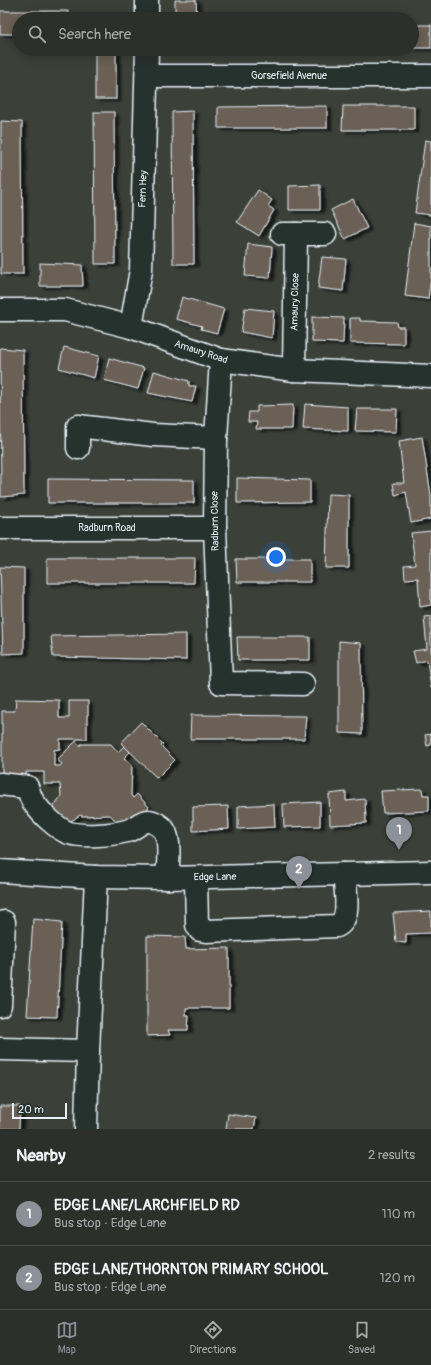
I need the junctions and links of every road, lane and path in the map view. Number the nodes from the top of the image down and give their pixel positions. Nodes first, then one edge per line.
1 (147, 0) edge
2 (147, 12) edge
3 (147, 56) edge
4 (147, 76) junction
5 (431, 76) edge
6 (325, 234) dead end
7 (0, 310) edge
8 (131, 327) junction
9 (221, 360) junction
10 (294, 370) junction
11 (431, 376) edge
12 (216, 438) junction
13 (78, 448) dead end
14 (0, 528) edge
15 (214, 528) junction
16 (303, 684) dead end
17 (0, 784) edge
18 (0, 871) edge
19 (431, 872) edge
20 (344, 874) junction
21 (96, 878) junction
22 (168, 878) junction
23 (196, 878) junction
24 (2, 935) edge
25 (0, 1005) edge
26 (0, 1050) edge
27 (88, 1051) junction
28 (86, 1129) edge

1 - 2 street
3 - 4 street, Fern Hey
4 - 5 street, Gorsefield Avenue
4 - 8 street, Fern Hey
6 - 10 street, Amaury Close
7 - 8 street, Amaury Road
8 - 9 street, Amaury Road
9 - 10 street, Amaury Road
9 - 12 street, Radburn Close
10 - 11 street, Amaury Road
12 - 13 street
12 - 15 street, Radburn Close
14 - 15 street, Radburn Road
15 - 16 street, Radburn Close
17 - 22 street
18 - 21 street, Edge Lane
19 - 20 street, Edge Lane
20 - 23 street, Edge Lane
20 - 23 street
21 - 22 street, Edge Lane
21 - 27 street
22 - 23 street, Edge Lane
24 - 25 street
26 - 27 street
27 - 28 street

